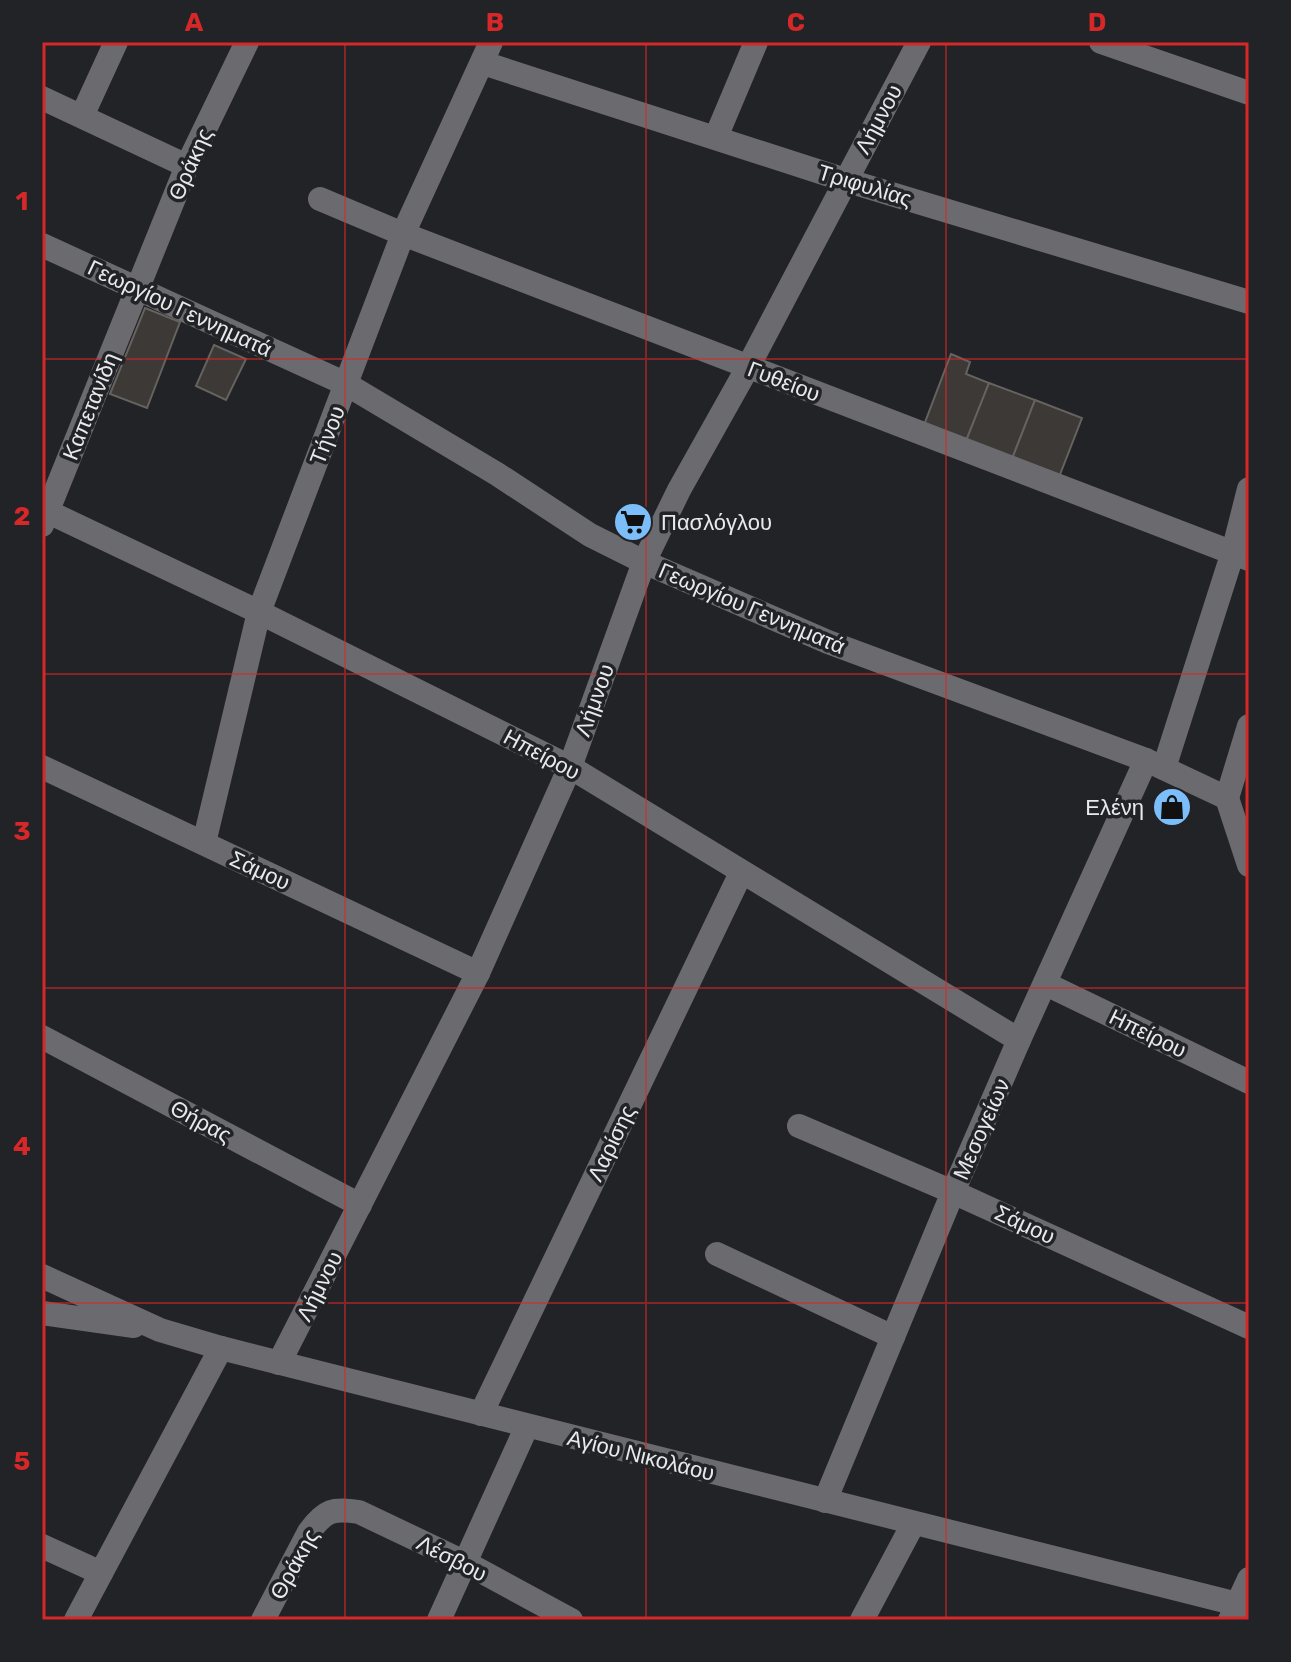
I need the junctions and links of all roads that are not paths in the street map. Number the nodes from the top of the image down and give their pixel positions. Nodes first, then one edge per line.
1 (116, 42) edge
2 (247, 42) edge
3 (756, 42) edge
4 (919, 42) edge
5 (1101, 42) edge
6 (487, 52) edge
7 (1249, 93) edge
8 (42, 98) edge
9 (82, 116) junction
10 (716, 137) junction
11 (187, 166) junction
12 (845, 180) junction
13 (320, 199) dead end
14 (403, 234) junction
15 (42, 245) edge
16 (137, 288) junction
17 (1249, 302) edge
18 (748, 367) junction
19 (346, 384) junction
20 (1249, 489) edge
21 (44, 515) edge
22 (1241, 556) edge
23 (644, 562) junction
24 (259, 612) junction
25 (1249, 726) edge
26 (1155, 764) junction
27 (42, 767) edge
28 (570, 767) junction
29 (1227, 798) junction
30 (204, 843) junction
31 (1249, 865) edge
32 (741, 873) junction
33 (478, 973) junction
34 (1046, 984) junction
35 (42, 1037) edge
36 (1019, 1040) junction
37 (1249, 1082) edge
38 (799, 1126) dead end
39 (953, 1192) junction
40 (360, 1205) junction
41 (717, 1254) dead end
42 (42, 1276) edge
43 (42, 1313) edge
44 (1249, 1327) edge
45 (160, 1330) junction
46 (893, 1337) junction
47 (221, 1348) junction
48 (279, 1363) junction
49 (481, 1414) junction
50 (527, 1426) junction
51 (825, 1501) junction
52 (329, 1511) joint
53 (913, 1524) junction
54 (42, 1546) edge
55 (466, 1563) junction
56 (101, 1573) junction
57 (1249, 1579) edge
58 (1239, 1610) edge
59 (76, 1620) edge
60 (263, 1620) edge
61 (439, 1620) edge
62 (571, 1620) edge
63 (862, 1620) edge

1 - 9 street
2 - 11 street, Θράκης
3 - 10 street
4 - 12 street, Λήμνου
5 - 7 street
6 - 10 street, Τριφυλίας
6 - 14 street, Τήνου
8 - 9 street
9 - 11 street
10 - 12 street, Τριφυλίας
11 - 16 street, Θράκης
12 - 17 street, Τριφυλίας
12 - 18 street, Λήμνου
13 - 14 street, Γυθείου
14 - 18 street, Γυθείου
14 - 19 street, Τήνου
15 - 16 street, Γεωργίου Γεννηματά
16 - 19 street, Γεωργίου Γεννηματά
16 - 21 street, Καπετανίδη
18 - 22 street, Γυθείου
18 - 23 street, Λήμνου
19 - 23 street, Γεωργίου Γεννηματά
19 - 24 street, Τήνου
20 - 22 street, Μεσογείων
21 - 24 street, Ηπείρου
22 - 26 street, Μεσογείων
23 - 26 street, Γεωργίου Γεννηματά
23 - 28 street, Λήμνου
24 - 28 street, Ηπείρου
24 - 30 street, Τήνου
25 - 29 street
26 - 29 street, Γεωργίου Γεννηματά
26 - 34 street, Μεσογείων
27 - 30 street, Σάμου
28 - 32 street, Ηπείρου
28 - 33 street, Λήμνου
29 - 31 street
30 - 33 street, Σάμου
32 - 36 street, Ηπείρου
32 - 49 street, Λαρίσης
33 - 40 street, Λήμνου
34 - 36 street, Μεσογείων
34 - 37 street, Ηπείρου
35 - 40 street, Θήρας
36 - 39 street, Μεσογείων
38 - 39 street, Σάμου
39 - 44 street, Σάμου
39 - 46 street, Μεσογείων
40 - 48 street, Λήμνου
41 - 46 street
42 - 45 street, Αγίου Νικολάου
43 - 45 street
45 - 47 street, Αγίου Νικολάου
46 - 51 street, Μεσογείων
47 - 48 street, Αγίου Νικολάου
47 - 56 street
48 - 49 street, Αγίου Νικολάου
49 - 50 street, Αγίου Νικολάου
50 - 51 street, Αγίου Νικολάου
50 - 55 street
51 - 53 street, Αγίου Νικολάου
52 - 55 street, Λέσβου
52 - 60 street, Θράκης
53 - 58 street, Αγίου Νικολάου
53 - 63 street
54 - 56 street
55 - 61 street
55 - 62 street, Λέσβου
56 - 59 street
57 - 58 street

